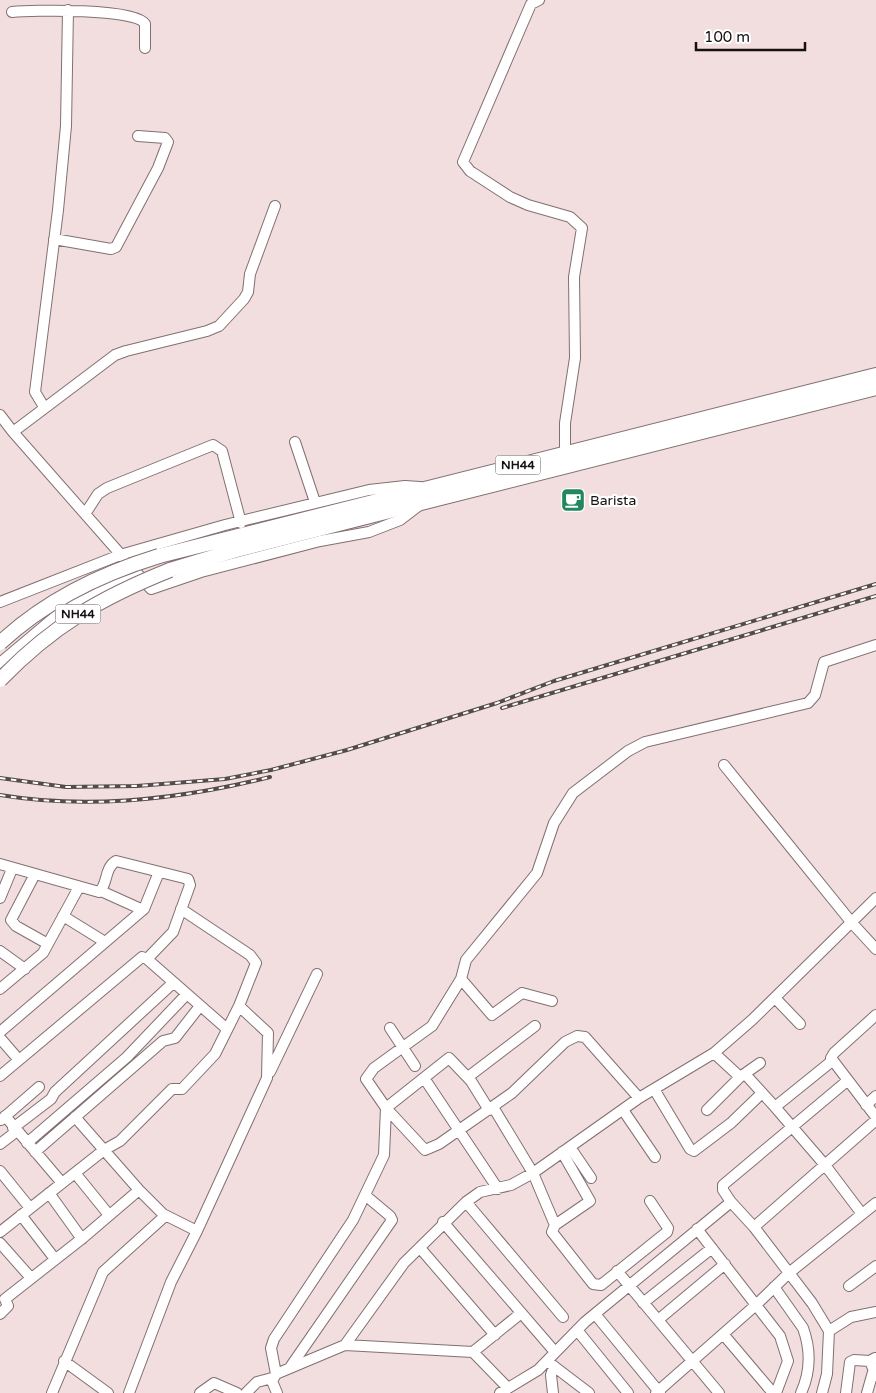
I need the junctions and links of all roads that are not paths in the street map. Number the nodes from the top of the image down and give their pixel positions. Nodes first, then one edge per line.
1 (540, 0) edge
2 (68, 10) junction
3 (12, 12) dead end
4 (145, 48) dead end
5 (138, 136) dead end
6 (275, 206) dead end
7 (54, 239) junction
8 (876, 375) edge
9 (876, 388) edge
10 (44, 407) junction
11 (0, 415) edge
12 (13, 432) junction
13 (295, 442) dead end
14 (565, 453) junction
15 (428, 488) junction
16 (315, 502) junction
17 (424, 502) junction
18 (85, 514) junction
19 (242, 522) junction
20 (120, 555) junction
21 (135, 572) junction
22 (0, 602) edge
23 (0, 643) edge
24 (876, 645) edge
25 (0, 663) edge
26 (0, 680) edge
27 (724, 765) dead end
28 (0, 864) edge
29 (12, 869) junction
30 (159, 872) junction
31 (35, 874) junction
32 (79, 888) junction
33 (101, 891) junction
34 (0, 898) edge
35 (876, 898) edge
36 (180, 909) junction
37 (143, 910) junction
38 (63, 916) junction
39 (852, 923) junction
40 (105, 942) junction
41 (48, 944) junction
42 (876, 949) edge
43 (0, 952) edge
44 (147, 959) junction
45 (25, 969) junction
46 (317, 974) dead end
47 (461, 979) junction
48 (173, 983) junction
49 (0, 989) edge
50 (186, 994) junction
51 (775, 998) junction
52 (552, 1001) dead end
53 (200, 1006) junction
54 (239, 1006) junction
55 (876, 1015) edge
56 (800, 1024) dead end
57 (535, 1026) dead end
58 (390, 1028) dead end
59 (227, 1029) junction
60 (0, 1032) edge
61 (0, 1038) edge
62 (402, 1047) junction
63 (714, 1053) junction
64 (19, 1060) junction
65 (832, 1061) junction
66 (760, 1063) dead end
67 (415, 1066) dead end
68 (0, 1076) edge
69 (742, 1076) junction
70 (468, 1077) junction
71 (267, 1078) junction
72 (424, 1078) junction
73 (847, 1080) junction
74 (39, 1086) dead end
75 (654, 1089) junction
76 (762, 1093) junction
77 (876, 1096) edge
78 (639, 1098) junction
79 (866, 1105) junction
80 (775, 1107) junction
81 (386, 1108) junction
82 (491, 1108) junction
83 (623, 1110) junction
84 (707, 1110) dead end
85 (75, 1117) junction
86 (3, 1118) edge
87 (876, 1119) edge
88 (791, 1126) junction
89 (15, 1130) junction
90 (458, 1131) junction
91 (27, 1143) junction
92 (0, 1144) edge
93 (104, 1150) junction
94 (566, 1150) junction
95 (35, 1152) junction
96 (655, 1157) dead end
97 (825, 1164) junction
98 (0, 1171) edge
99 (533, 1172) junction
100 (75, 1173) junction
101 (591, 1178) dead end
102 (62, 1183) junction
103 (498, 1189) junction
104 (138, 1190) junction
105 (49, 1193) junction
106 (365, 1195) junction
107 (650, 1201) dead end
108 (466, 1202) junction
109 (731, 1202) junction
110 (876, 1203) edge
111 (30, 1208) junction
112 (862, 1214) junction
113 (21, 1215) junction
114 (109, 1215) junction
115 (165, 1216) junction
116 (443, 1222) junction
117 (555, 1225) junction
118 (2, 1226) edge
119 (754, 1227) junction
120 (698, 1230) junction
121 (197, 1231) junction
122 (82, 1239) junction
123 (0, 1243) edge
124 (420, 1248) junction
125 (712, 1248) junction
126 (56, 1259) junction
127 (725, 1264) junction
128 (876, 1266) edge
129 (618, 1271) junction
130 (789, 1273) junction
131 (31, 1278) junction
132 (629, 1286) junction
133 (849, 1286) dead end
134 (774, 1287) junction
135 (2, 1296) edge
136 (643, 1303) junction
137 (757, 1304) junction
138 (876, 1311) edge
139 (0, 1314) edge
140 (520, 1314) junction
141 (595, 1314) junction
142 (563, 1317) dead end
143 (658, 1320) junction
144 (577, 1330) junction
145 (828, 1331) junction
146 (724, 1334) junction
147 (495, 1335) junction
148 (345, 1345) junction
149 (474, 1352) junction
150 (555, 1352) junction
151 (873, 1359) edge
152 (64, 1360) junction
153 (693, 1362) junction
154 (550, 1363) junction
155 (290, 1367) junction
156 (875, 1374) edge
157 (274, 1376) junction
158 (504, 1390) edge
159 (658, 1392) edge
160 (52, 1393) edge
161 (108, 1393) edge
162 (129, 1393) edge
163 (200, 1393) edge
164 (237, 1393) edge
165 (246, 1393) edge
166 (277, 1393) edge
167 (553, 1393) edge
168 (589, 1393) edge
169 (628, 1393) edge
170 (719, 1393) edge
171 (775, 1393) edge
172 (801, 1393) edge
173 (822, 1393) edge
174 (846, 1393) edge
175 (867, 1393) edge

1 - 14 street
2 - 3 street
2 - 4 street
2 - 7 street
5 - 7 street
6 - 10 street
7 - 10 street
8 - 14 highway, NH44
9 - 17 highway, NH44
10 - 12 street
11 - 12 street
12 - 18 street
13 - 16 street
14 - 15 highway, NH44
15 - 16 street
15 - 23 highway, NH44, bridge
16 - 19 street
17 - 21 street
17 - 26 highway, NH44, bridge
18 - 19 street
18 - 20 street
19 - 20 street
20 - 21 street
20 - 22 street
21 - 25 street
24 - 47 street
27 - 39 street
28 - 29 street
29 - 31 street
29 - 34 street
30 - 33 street
30 - 36 street
30 - 37 street
31 - 32 street
31 - 41 street
32 - 33 street
32 - 38 street
33 - 37 street
35 - 39 street
36 - 44 street
36 - 54 street
37 - 40 street
38 - 40 street
38 - 41 street
39 - 42 street
39 - 51 street
40 - 60 street
41 - 45 street
43 - 45 street
44 - 48 street
44 - 64 street
45 - 49 street
46 - 71 street
47 - 52 street
47 - 62 street
48 - 50 street
48 - 89 street
50 - 53 street
50 - 91 street
51 - 56 street
51 - 63 street
53 - 59 street
53 - 85 street
54 - 59 street
54 - 71 street
55 - 65 street
57 - 70 street
58 - 62 street
59 - 93 street
61 - 64 street
62 - 67 street
62 - 81 street
63 - 69 street
63 - 75 street
64 - 68 street
65 - 73 street
65 - 80 street
66 - 69 street
69 - 76 street
69 - 84 street
70 - 72 street
70 - 82 street
71 - 121 street
72 - 81 street
72 - 90 street
73 - 79 street
73 - 88 street
74 - 86 street
75 - 76 street
75 - 78 street
76 - 80 street
77 - 79 street
78 - 82 street
78 - 83 street
79 - 87 street
80 - 88 street
81 - 90 street
81 - 106 street
82 - 90 street
82 - 99 street
83 - 94 street
83 - 96 street
85 - 93 street
85 - 95 street
86 - 89 street
87 - 97 street
88 - 97 street
88 - 109 street
89 - 91 street
89 - 92 street
90 - 103 street
91 - 95 street
93 - 100 street
93 - 104 street
94 - 99 street
94 - 101 street
94 - 117 street
95 - 102 street
97 - 112 street
97 - 119 street
98 - 111 street
99 - 103 street
99 - 117 street
100 - 102 street
100 - 114 street
102 - 105 street
103 - 108 street
104 - 114 street
104 - 115 street
105 - 111 street
105 - 122 street
106 - 155 street
106 - 157 street
107 - 129 street
108 - 116 street
108 - 142 street
109 - 119 street
109 - 120 street
110 - 112 street
111 - 113 street
112 - 130 street
113 - 118 street
113 - 126 street
114 - 122 street
115 - 121 street
115 - 152 street
116 - 124 street
116 - 140 street
117 - 129 street
119 - 130 street
120 - 125 street
120 - 132 street
121 - 162 street
122 - 126 street
123 - 131 street
124 - 147 street
124 - 148 street
125 - 127 street
125 - 136 street
126 - 131 street
127 - 137 street
127 - 143 street
128 - 133 street
129 - 132 street
130 - 134 street
130 - 145 street
131 - 135 street
132 - 136 street
132 - 141 street
134 - 137 street
134 - 172 street
135 - 139 street
136 - 143 street
137 - 146 street
137 - 171 street
138 - 145 street
140 - 147 street
140 - 150 street
141 - 144 street
141 - 159 street
143 - 153 street
144 - 150 street
144 - 169 street
145 - 173 street
146 - 153 street
146 - 171 street
147 - 149 street
148 - 149 street
148 - 155 street
149 - 158 street
150 - 154 street
151 - 156 street
151 - 174 street
152 - 160 street
152 - 161 street
153 - 159 street
153 - 170 street
154 - 158 street
154 - 167 street
154 - 168 street
155 - 157 street
156 - 175 street
157 - 165 street
157 - 166 street
163 - 164 street

